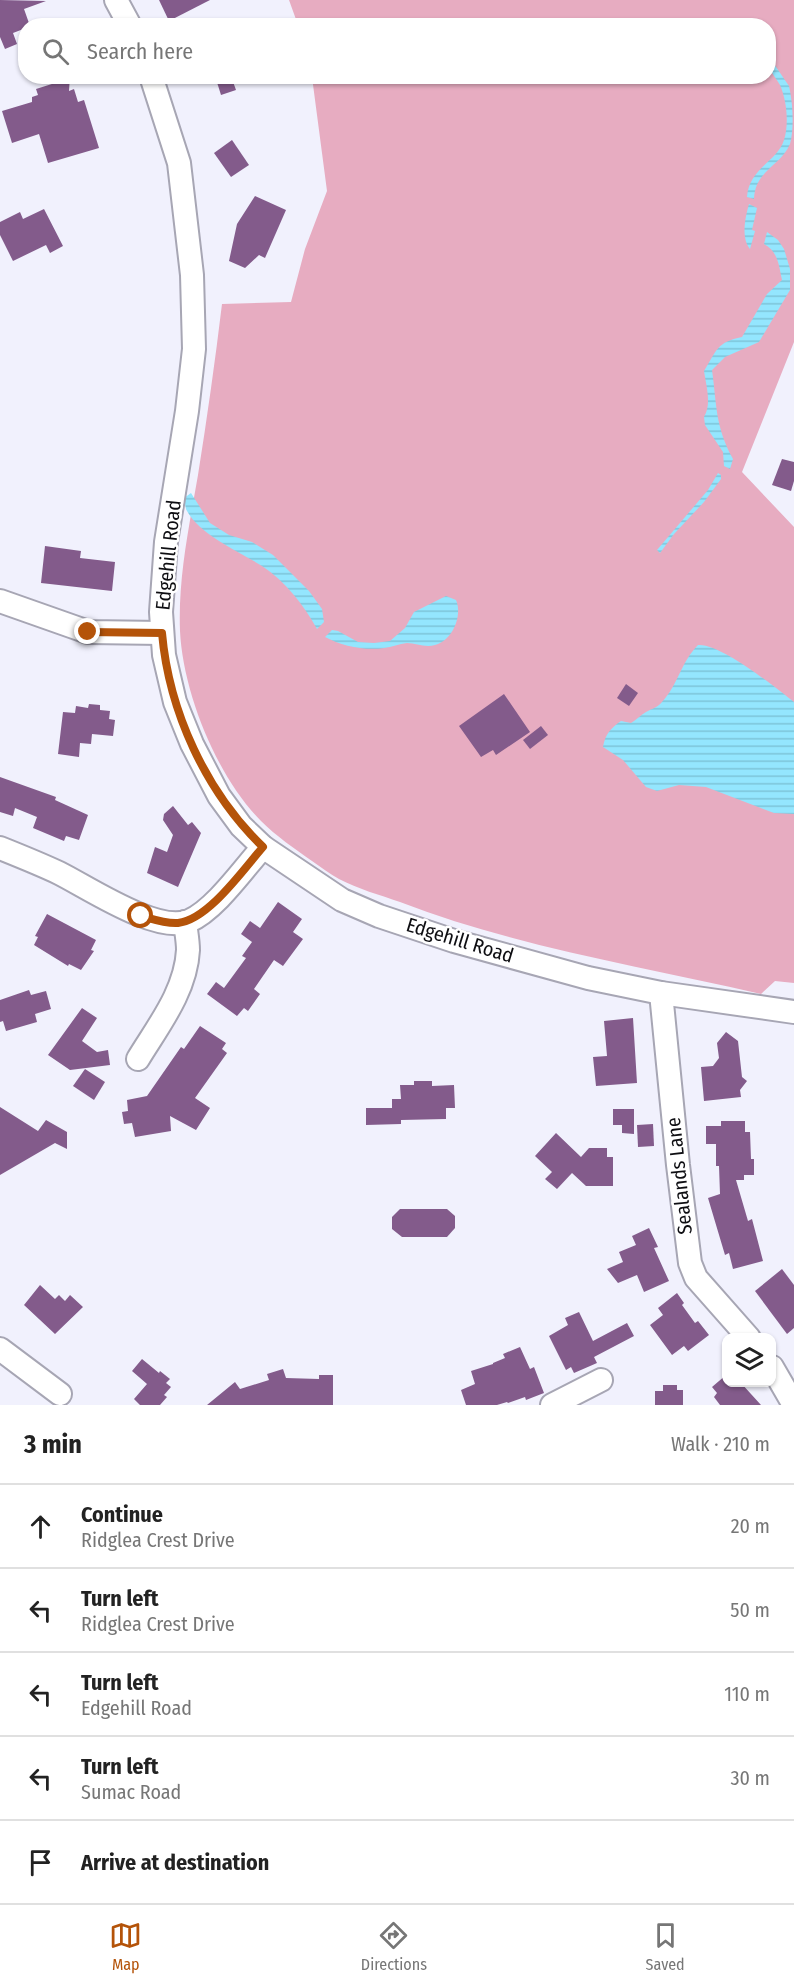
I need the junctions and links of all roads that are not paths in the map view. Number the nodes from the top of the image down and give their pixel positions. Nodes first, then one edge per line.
1 (116, 0) edge
2 (126, 18) edge
3 (154, 84) edge
4 (0, 601) edge
5 (162, 633) junction
6 (263, 847) junction
7 (0, 848) edge
8 (185, 922) junction
9 (661, 993) junction
10 (794, 1012) edge
11 (138, 1059) dead end
12 (745, 1333) edge
13 (0, 1348) edge
14 (776, 1374) edge
15 (601, 1380) dead end
16 (60, 1394) dead end
17 (552, 1405) edge
18 (794, 1405) edge

1 - 2 street
3 - 5 street, Edgehill Road
4 - 5 street
5 - 6 street, Edgehill Road
6 - 8 street
6 - 9 street, Edgehill Road
7 - 8 street
8 - 11 street
9 - 10 street, Edgehill Road
9 - 12 street, Sealands Lane
13 - 16 street
14 - 18 street
15 - 17 street

